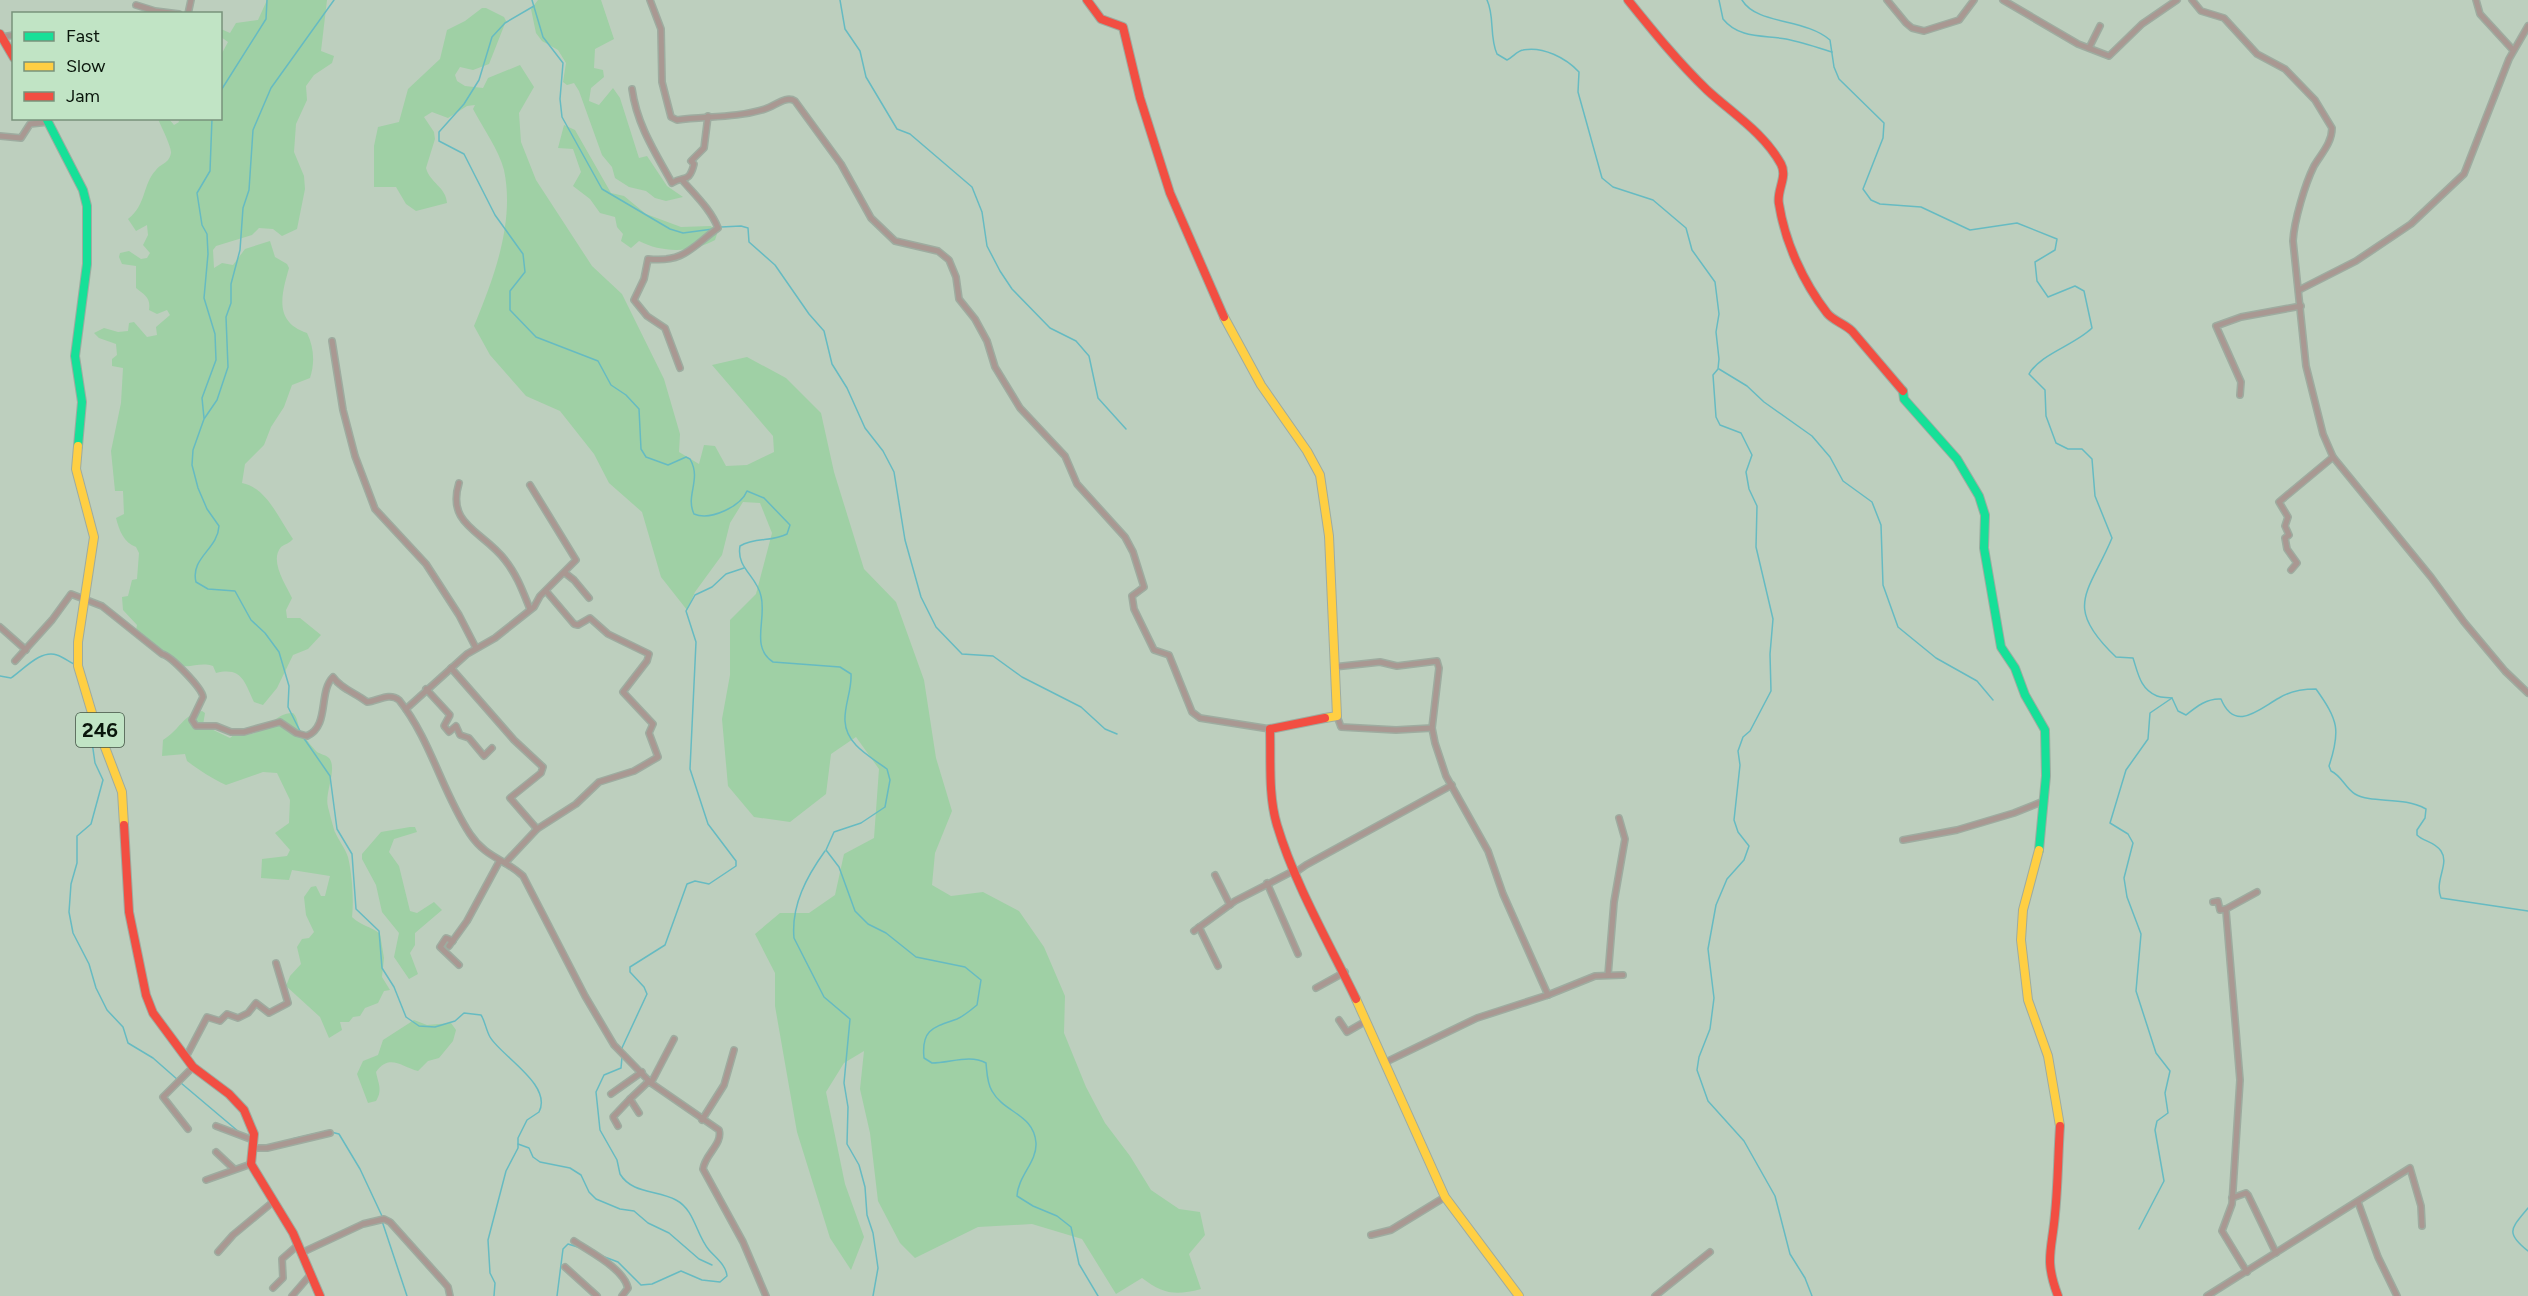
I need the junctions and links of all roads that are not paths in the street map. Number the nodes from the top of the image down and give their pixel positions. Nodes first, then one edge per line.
1 (650, 0) edge
2 (1087, 0) edge
3 (1628, 0) edge
4 (1887, 0) edge
5 (1974, 0) edge
6 (2003, 0) edge
7 (2177, 0) edge
8 (2192, 0) edge
9 (2476, 0) edge
10 (136, 5) dead end
11 (162, 12) edge
12 (2100, 26) dead end
13 (2528, 26) edge
14 (1, 35) edge
15 (2089, 48) junction
16 (2513, 50) junction
17 (12, 54) edge
18 (632, 89) dead end
19 (708, 116) junction
20 (47, 120) edge
21 (0, 136) edge
22 (683, 181) junction
23 (2299, 290) junction
24 (2301, 306) junction
25 (332, 341) dead end
26 (680, 368) dead end
27 (2240, 395) dead end
28 (2333, 457) junction
29 (459, 483) dead end
30 (530, 485) dead end
31 (2291, 570) dead end
32 (565, 573) junction
33 (546, 591) junction
34 (85, 598) junction
35 (589, 598) dead end
36 (530, 609) junction
37 (0, 627) edge
38 (476, 648) junction
39 (26, 650) junction
40 (15, 661) dead end
41 (1335, 667) junction
42 (451, 668) junction
43 (426, 689) junction
44 (2528, 693) edge
45 (406, 709) junction
46 (1337, 716) junction
47 (1432, 728) junction
48 (1270, 729) junction
49 (492, 748) dead end
50 (1452, 785) junction
51 (2044, 801) junction
52 (1619, 818) dead end
53 (537, 829) junction
54 (1903, 840) dead end
55 (502, 863) junction
56 (1296, 871) junction
57 (1215, 875) dead end
58 (1266, 883) junction
59 (2258, 892) dead end
60 (2213, 902) dead end
61 (1230, 905) junction
62 (2226, 909) junction
63 (1298, 954) dead end
64 (276, 963) dead end
65 (459, 965) dead end
66 (1218, 966) dead end
67 (1345, 972) junction
68 (1608, 975) junction
69 (1623, 975) dead end
70 (1316, 988) dead end
71 (1548, 995) junction
72 (1339, 1020) dead end
73 (1366, 1021) junction
74 (674, 1039) dead end
75 (734, 1050) dead end
76 (186, 1057) junction
77 (1386, 1062) junction
78 (193, 1067) junction
79 (642, 1072) junction
80 (650, 1082) junction
81 (611, 1094) dead end
82 (630, 1100) junction
83 (639, 1113) dead end
84 (702, 1120) junction
85 (216, 1126) dead end
86 (618, 1126) dead end
87 (188, 1128) dead end
88 (330, 1132) dead end
89 (253, 1144) junction
90 (216, 1152) dead end
91 (251, 1164) junction
92 (233, 1168) junction
93 (206, 1180) dead end
94 (1444, 1197) junction
95 (2232, 1198) junction
96 (274, 1201) junction
97 (2358, 1202) junction
98 (2422, 1226) dead end
99 (1371, 1235) dead end
100 (574, 1240) dead end
101 (299, 1249) junction
102 (218, 1252) dead end
103 (1710, 1252) dead end
104 (2276, 1253) junction
105 (565, 1267) dead end
106 (2247, 1272) junction
107 (311, 1274) junction
108 (273, 1288) dead end
109 (292, 1296) edge
110 (320, 1296) edge
111 (450, 1296) edge
112 (597, 1296) edge
113 (622, 1296) edge
114 (766, 1296) edge
115 (1520, 1296) edge
116 (1655, 1296) edge
117 (2058, 1296) edge
118 (2207, 1296) edge
119 (2397, 1296) edge

1 - 19 street
2 - 41 street
3 - 51 street
4 - 5 street
6 - 15 street
7 - 15 street
8 - 23 street
9 - 16 street
10 - 11 street
12 - 15 street
13 - 16 street
14 - 17 street
16 - 23 street
18 - 22 street
19 - 22 street
19 - 48 street
20 - 21 street
20 - 34 street, 246
22 - 26 street
23 - 24 street
24 - 27 street
24 - 28 street
25 - 38 street
28 - 31 street
28 - 44 street
29 - 36 street
30 - 32 street
32 - 33 street
32 - 35 street
33 - 36 street
33 - 53 street
34 - 39 street
34 - 45 street
34 - 76 street, 246
36 - 38 street
37 - 39 street
38 - 42 street
39 - 40 street
41 - 46 street
41 - 47 street
42 - 43 street
42 - 53 street
43 - 45 street
43 - 49 street
45 - 55 street
46 - 47 street
46 - 48 street
47 - 50 street
48 - 56 street
50 - 56 street
50 - 71 street
51 - 54 street
51 - 117 street
52 - 68 street
53 - 55 street
55 - 65 street
55 - 79 street
56 - 58 street
56 - 67 street
57 - 61 street
58 - 61 street
58 - 63 street
59 - 62 street
60 - 62 street
61 - 66 street
62 - 95 street
64 - 76 street
67 - 70 street
67 - 73 street
68 - 69 street
68 - 71 street
71 - 77 street
72 - 73 street
73 - 77 street
74 - 80 street
75 - 84 street
76 - 78 street, 246
77 - 94 street
78 - 87 street
78 - 89 street, 246
79 - 80 street
79 - 81 street
80 - 82 street
80 - 84 street
82 - 83 street
82 - 86 street
84 - 114 street
85 - 89 street
88 - 89 street
89 - 91 street, 246
90 - 92 street
91 - 92 street
91 - 96 street
92 - 93 street
94 - 99 street
94 - 115 street
95 - 104 street
95 - 106 street
96 - 101 street
96 - 102 street
97 - 98 street
97 - 104 street
97 - 119 street
100 - 113 street
101 - 107 street
101 - 108 street
101 - 111 street
103 - 116 street
104 - 106 street
105 - 112 street
106 - 118 street
107 - 109 street
107 - 110 street

